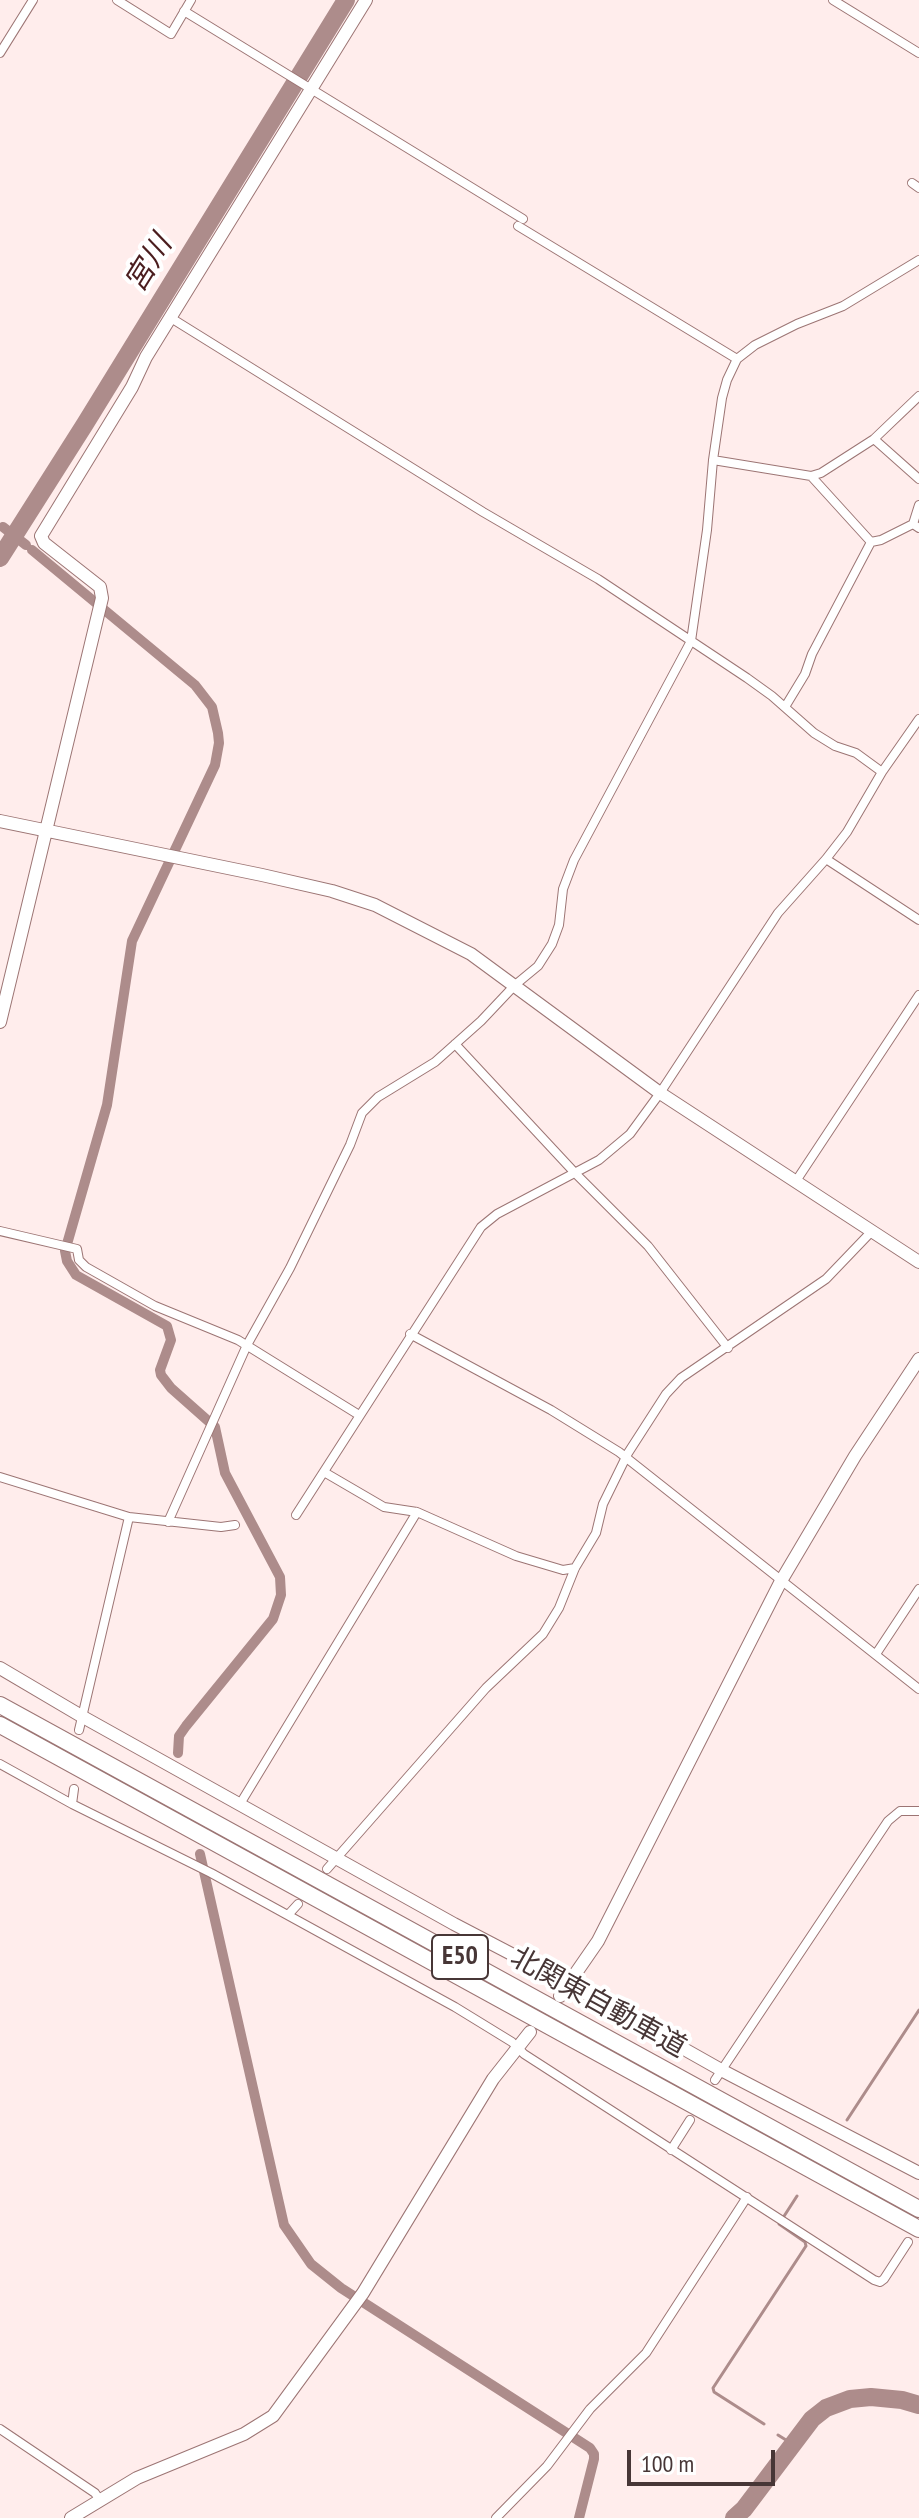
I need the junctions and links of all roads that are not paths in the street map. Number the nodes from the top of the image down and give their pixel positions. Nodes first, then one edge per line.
1 (33, 0) edge
2 (117, 0) edge
3 (191, 0) edge
4 (366, 0) edge
5 (833, 0) edge
6 (184, 11) junction
7 (0, 53) edge
8 (919, 53) edge
9 (309, 88) junction
10 (919, 260) edge
11 (171, 318) junction
12 (737, 359) junction
13 (919, 396) edge
14 (874, 439) junction
15 (713, 460) junction
16 (811, 476) junction
17 (919, 479) edge
18 (919, 505) edge
19 (916, 526) edge
20 (871, 542) junction
21 (691, 641) junction
22 (785, 707) junction
23 (919, 719) edge
24 (882, 772) junction
25 (0, 821) edge
26 (46, 831) junction
27 (826, 859) junction
28 (919, 920) edge
29 (515, 985) junction
30 (919, 995) edge
31 (0, 1022) edge
32 (455, 1044) junction
33 (660, 1093) junction
34 (575, 1173) junction
35 (796, 1181) junction
36 (0, 1231) edge
37 (872, 1231) junction
38 (919, 1262) edge
39 (410, 1334) junction
40 (247, 1345) junction
41 (728, 1348) junction
42 (919, 1359) edge
43 (359, 1415) junction
44 (626, 1459) junction
45 (324, 1472) junction
46 (0, 1477) edge
47 (417, 1512) junction
48 (296, 1515) dead end
49 (129, 1517) junction
50 (168, 1522) junction
51 (235, 1525) dead end
52 (575, 1568) junction
53 (781, 1581) junction
54 (919, 1589) edge
55 (876, 1654) junction
56 (0, 1668) edge
57 (918, 1686) edge
58 (0, 1705) edge
59 (83, 1717) junction
60 (0, 1725) edge
61 (79, 1730) dead end
62 (0, 1764) edge
63 (74, 1789) dead end
64 (72, 1804) junction
65 (240, 1804) junction
66 (919, 1811) edge
67 (336, 1858) junction
68 (327, 1869) dead end
69 (298, 1904) dead end
70 (288, 1915) junction
71 (567, 1983) junction
72 (560, 1996) dead end
73 (530, 2032) dead end
74 (518, 2048) junction
75 (719, 2075) junction
76 (690, 2120) dead end
77 (671, 2150) junction
78 (919, 2173) edge
79 (747, 2197) junction
80 (919, 2209) edge
81 (914, 2235) edge
82 (0, 2429) edge
83 (99, 2499) junction
84 (71, 2518) edge
85 (496, 2518) edge

1 - 7 street
2 - 6 street
3 - 6 street
4 - 9 street
5 - 8 street
6 - 9 street
9 - 11 street
9 - 12 street
10 - 12 street
11 - 21 street
11 - 26 street
12 - 15 street
13 - 14 street
14 - 16 street
14 - 17 street
15 - 16 street
15 - 21 street
16 - 20 street
18 - 19 street
19 - 20 street
20 - 22 street
21 - 22 street
21 - 29 street
22 - 24 street
23 - 24 street
24 - 27 street
25 - 26 street
26 - 29 street
26 - 31 street
27 - 28 street
27 - 33 street
29 - 32 street
29 - 33 street
30 - 35 street
32 - 34 street
32 - 40 street
33 - 34 street
33 - 35 street
34 - 39 street
34 - 41 street
35 - 37 street
36 - 40 street
37 - 38 street
37 - 41 street
39 - 43 street
39 - 44 street
40 - 43 street
40 - 50 street
41 - 44 street
42 - 53 street
43 - 45 street
44 - 52 street
44 - 53 street
45 - 47 street
45 - 48 street
46 - 49 street
47 - 52 street
47 - 65 street
49 - 50 street
49 - 59 street
50 - 51 street
52 - 67 street
53 - 55 street
53 - 71 street
54 - 55 street
55 - 57 street
56 - 59 street
58 - 80 highway, 北関東自動車道 / E50
59 - 61 street
59 - 65 street
60 - 81 highway, 北関東自動車道 / E50
62 - 64 street
63 - 64 street
64 - 70 street
65 - 67 street
66 - 75 street
67 - 68 street
67 - 71 street
69 - 70 street
70 - 74 street
71 - 72 street
71 - 75 street
73 - 74 street
74 - 77 street
74 - 83 street
75 - 78 street
76 - 77 street
77 - 79 street
79 - 81 street
79 - 85 street
82 - 83 street
83 - 84 street

